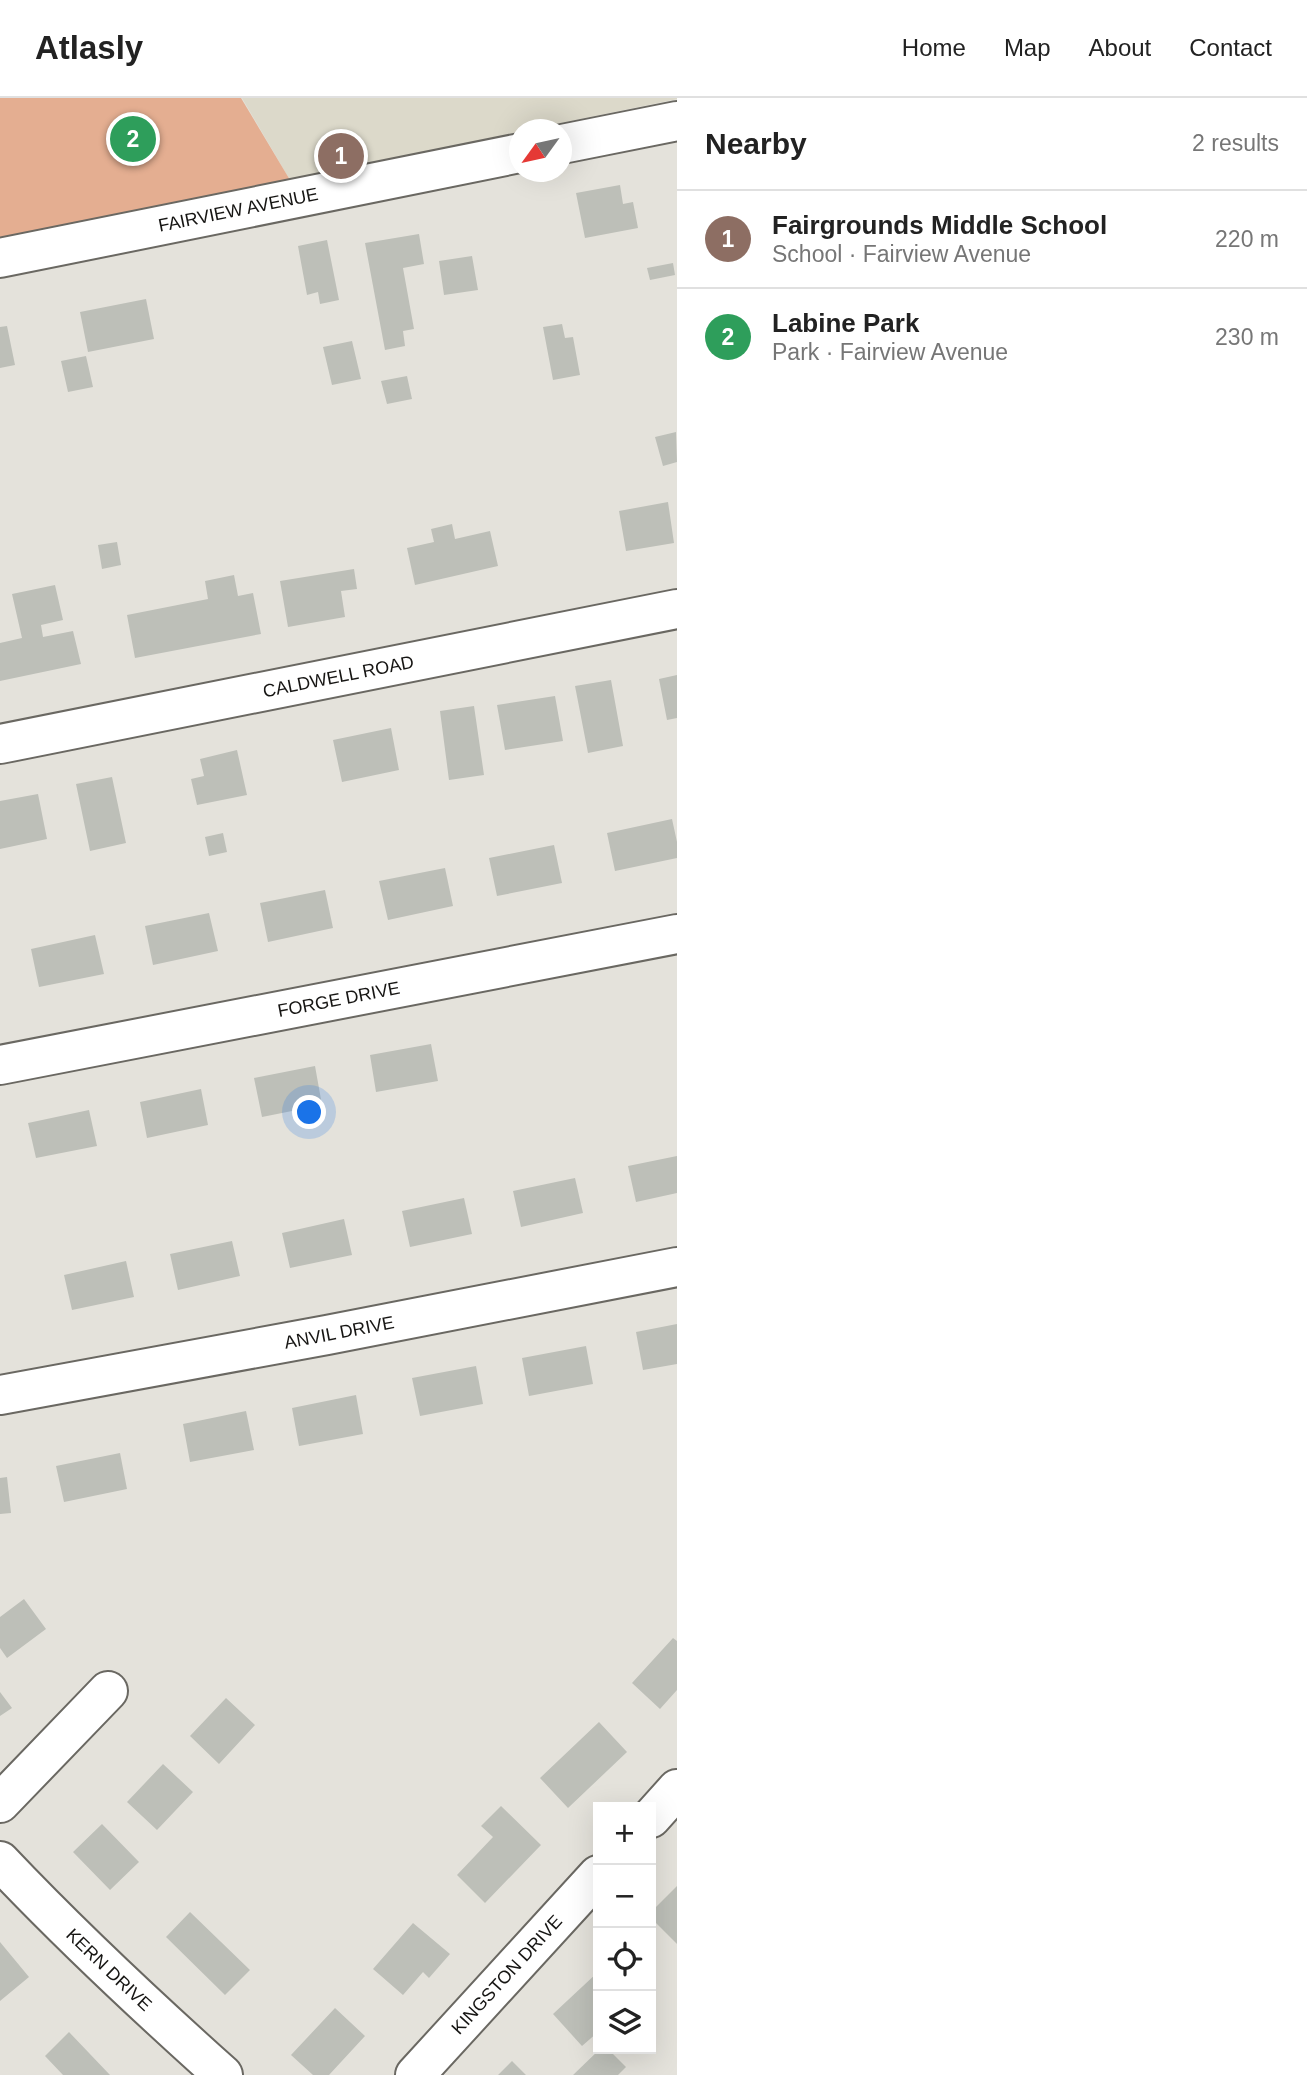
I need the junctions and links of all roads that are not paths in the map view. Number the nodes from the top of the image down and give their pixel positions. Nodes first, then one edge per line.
1 (677, 121) edge
2 (572, 142) edge
3 (509, 155) edge
4 (0, 258) edge
5 (677, 609) edge
6 (0, 744) edge
7 (677, 934) edge
8 (0, 1065) edge
9 (677, 1267) edge
10 (0, 1395) edge
11 (108, 1691) dead end
12 (677, 1789) edge
13 (0, 1803) edge
14 (656, 1812) edge
15 (0, 1861) edge
16 (593, 1880) edge
17 (223, 2075) edge
18 (415, 2075) edge

1 - 2 street
3 - 4 street, FAIRVIEW AVENUE
5 - 6 street, CALDWELL ROAD
7 - 8 street, FORGE DRIVE
9 - 10 street, ANVIL DRIVE
11 - 13 street
12 - 14 street
15 - 17 street, KERN DRIVE
16 - 18 street, KINGSTON DRIVE

